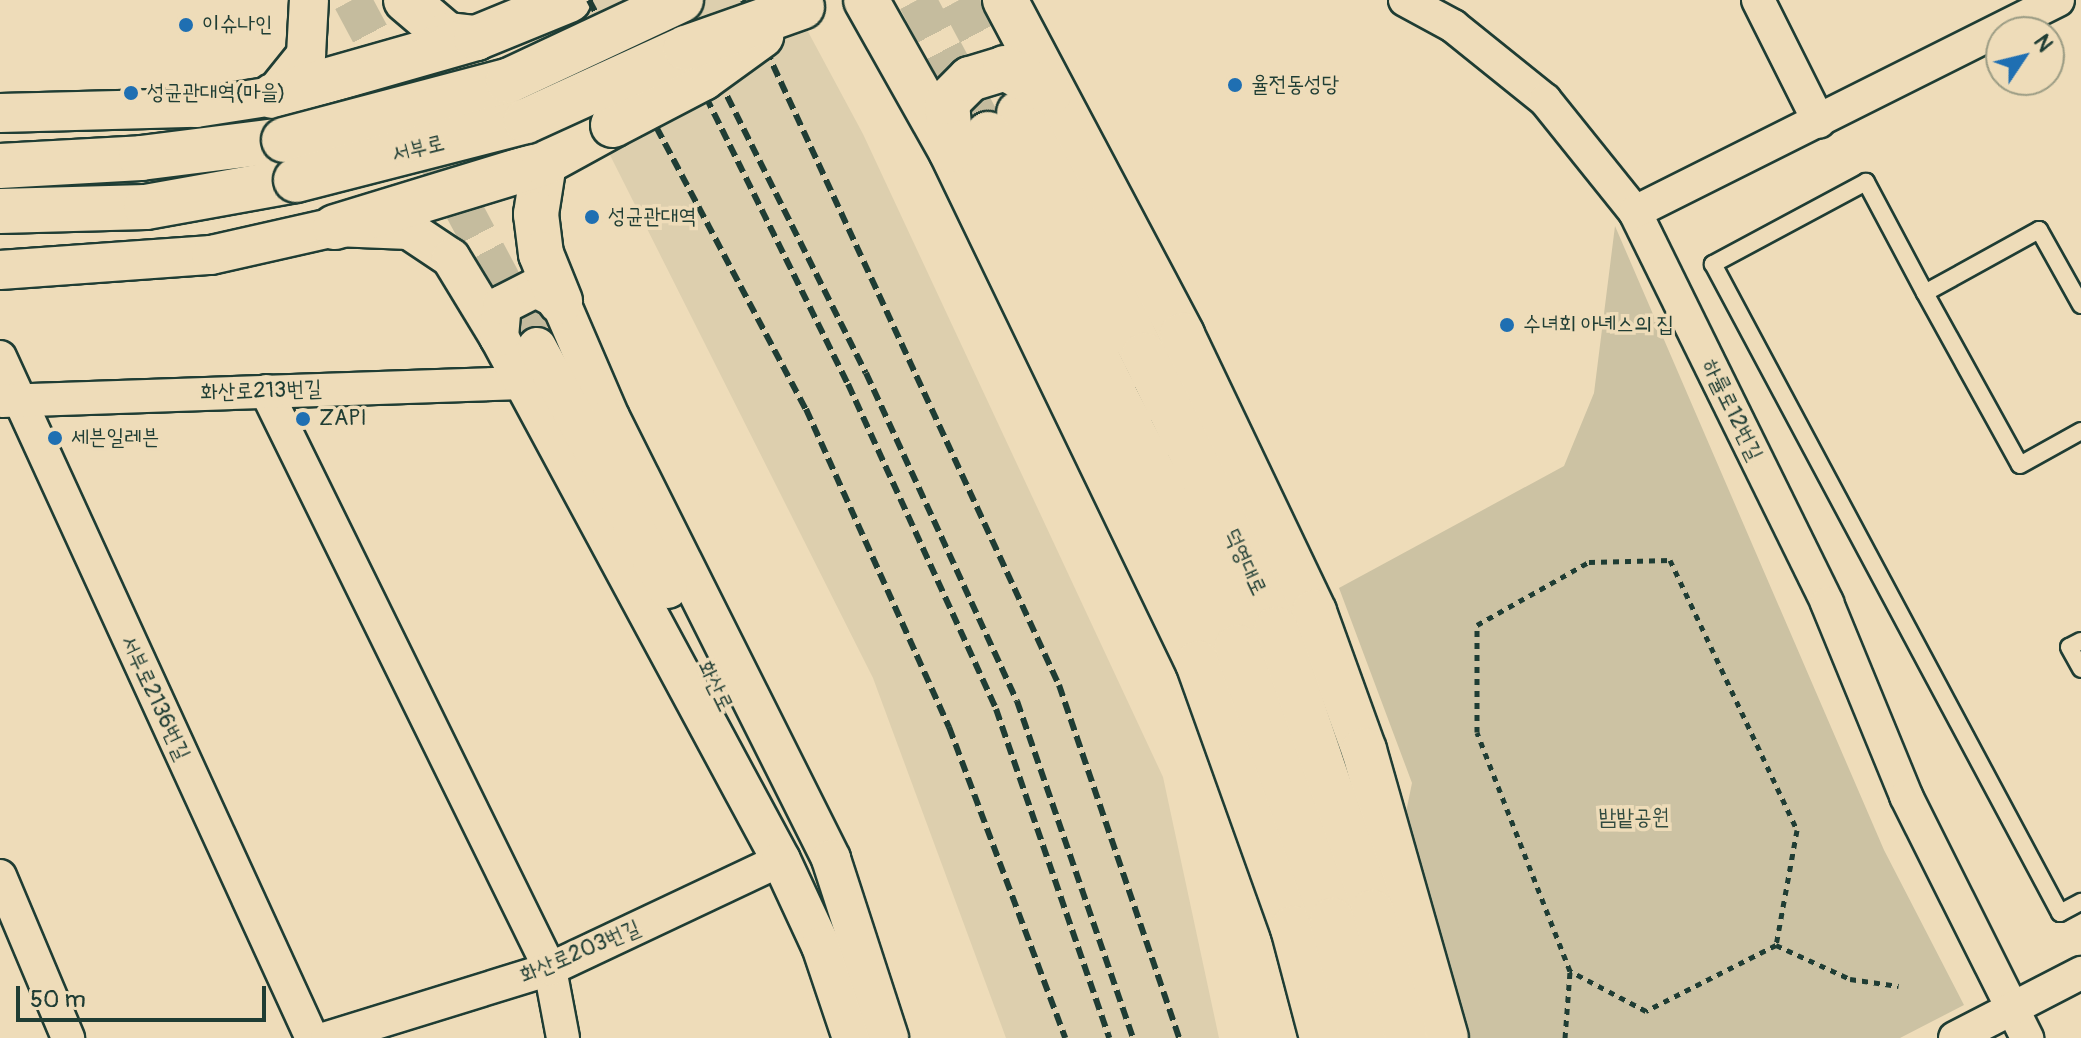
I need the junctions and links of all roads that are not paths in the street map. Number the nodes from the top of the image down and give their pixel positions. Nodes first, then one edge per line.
1 (309, 0) edge
2 (406, 0) edge
3 (681, 0) edge
4 (866, 0) edge
5 (1005, 0) edge
6 (1405, 0) edge
7 (1758, 0) edge
8 (2058, 0) edge
9 (560, 4) edge
10 (808, 4) edge
11 (476, 38) junction
12 (273, 96) junction
13 (0, 113) edge
14 (1819, 122) junction
15 (1002, 123) junction
16 (544, 163) junction
17 (0, 166) edge
18 (0, 211) edge
19 (1635, 212) junction
20 (335, 227) junction
21 (0, 270) edge
22 (1925, 293) junction
23 (560, 301) junction
24 (2081, 305) edge
25 (499, 337) junction
26 (537, 347) tunnel mouth
27 (0, 357) edge
28 (522, 383) junction
29 (266, 391) junction
30 (9, 401) edge
31 (2081, 431) edge
32 (2081, 641) edge
33 (2081, 669) edge
34 (781, 860) junction
35 (0, 876) edge
36 (2081, 902) edge
37 (550, 969) junction
38 (2081, 973) edge
39 (2009, 1009) junction
40 (68, 1038) edge
41 (312, 1038) edge
42 (327, 1038) edge
43 (563, 1038) edge
44 (852, 1038) edge
45 (865, 1038) edge
46 (889, 1038) edge
47 (1322, 1038) edge
48 (1363, 1038) edge
49 (1405, 1038) edge
50 (1446, 1038) edge
51 (1955, 1038) edge
52 (2027, 1038) edge

1 - 12 street
2 - 11 main road
3 - 17 main road, 서부로, bridge
4 - 15 main road
5 - 15 main road
6 - 19 street, 하률로12번길
7 - 14 street
8 - 14 street
9 - 11 main road
10 - 16 main road, bridge
10 - 18 main road, 서부로, bridge
11 - 12 main road
12 - 13 street
14 - 19 street
15 - 47 main road
15 - 48 main road, 덕영대로
15 - 49 main road, 덕영대로
15 - 50 main road
16 - 20 main road
16 - 23 main road
19 - 39 street, 하률로12번길
20 - 21 street
20 - 25 street
22 - 24 lane
22 - 31 lane
22 - 36 lane
23 - 25 street
23 - 46 street
25 - 28 street
26 - 45 street, 화산로
27 - 30 street, 서부로2136번길
28 - 29 street, 화산로213번길
28 - 34 street
29 - 30 street, 화산로213번길
29 - 37 street
30 - 41 street, 서부로2136번길
32 - 33 lane
34 - 37 street, 화산로203번길
34 - 44 street
35 - 40 street
37 - 42 street, 화산로203번길
37 - 43 street
38 - 39 street
39 - 51 street
39 - 52 street, 하률로12번길

